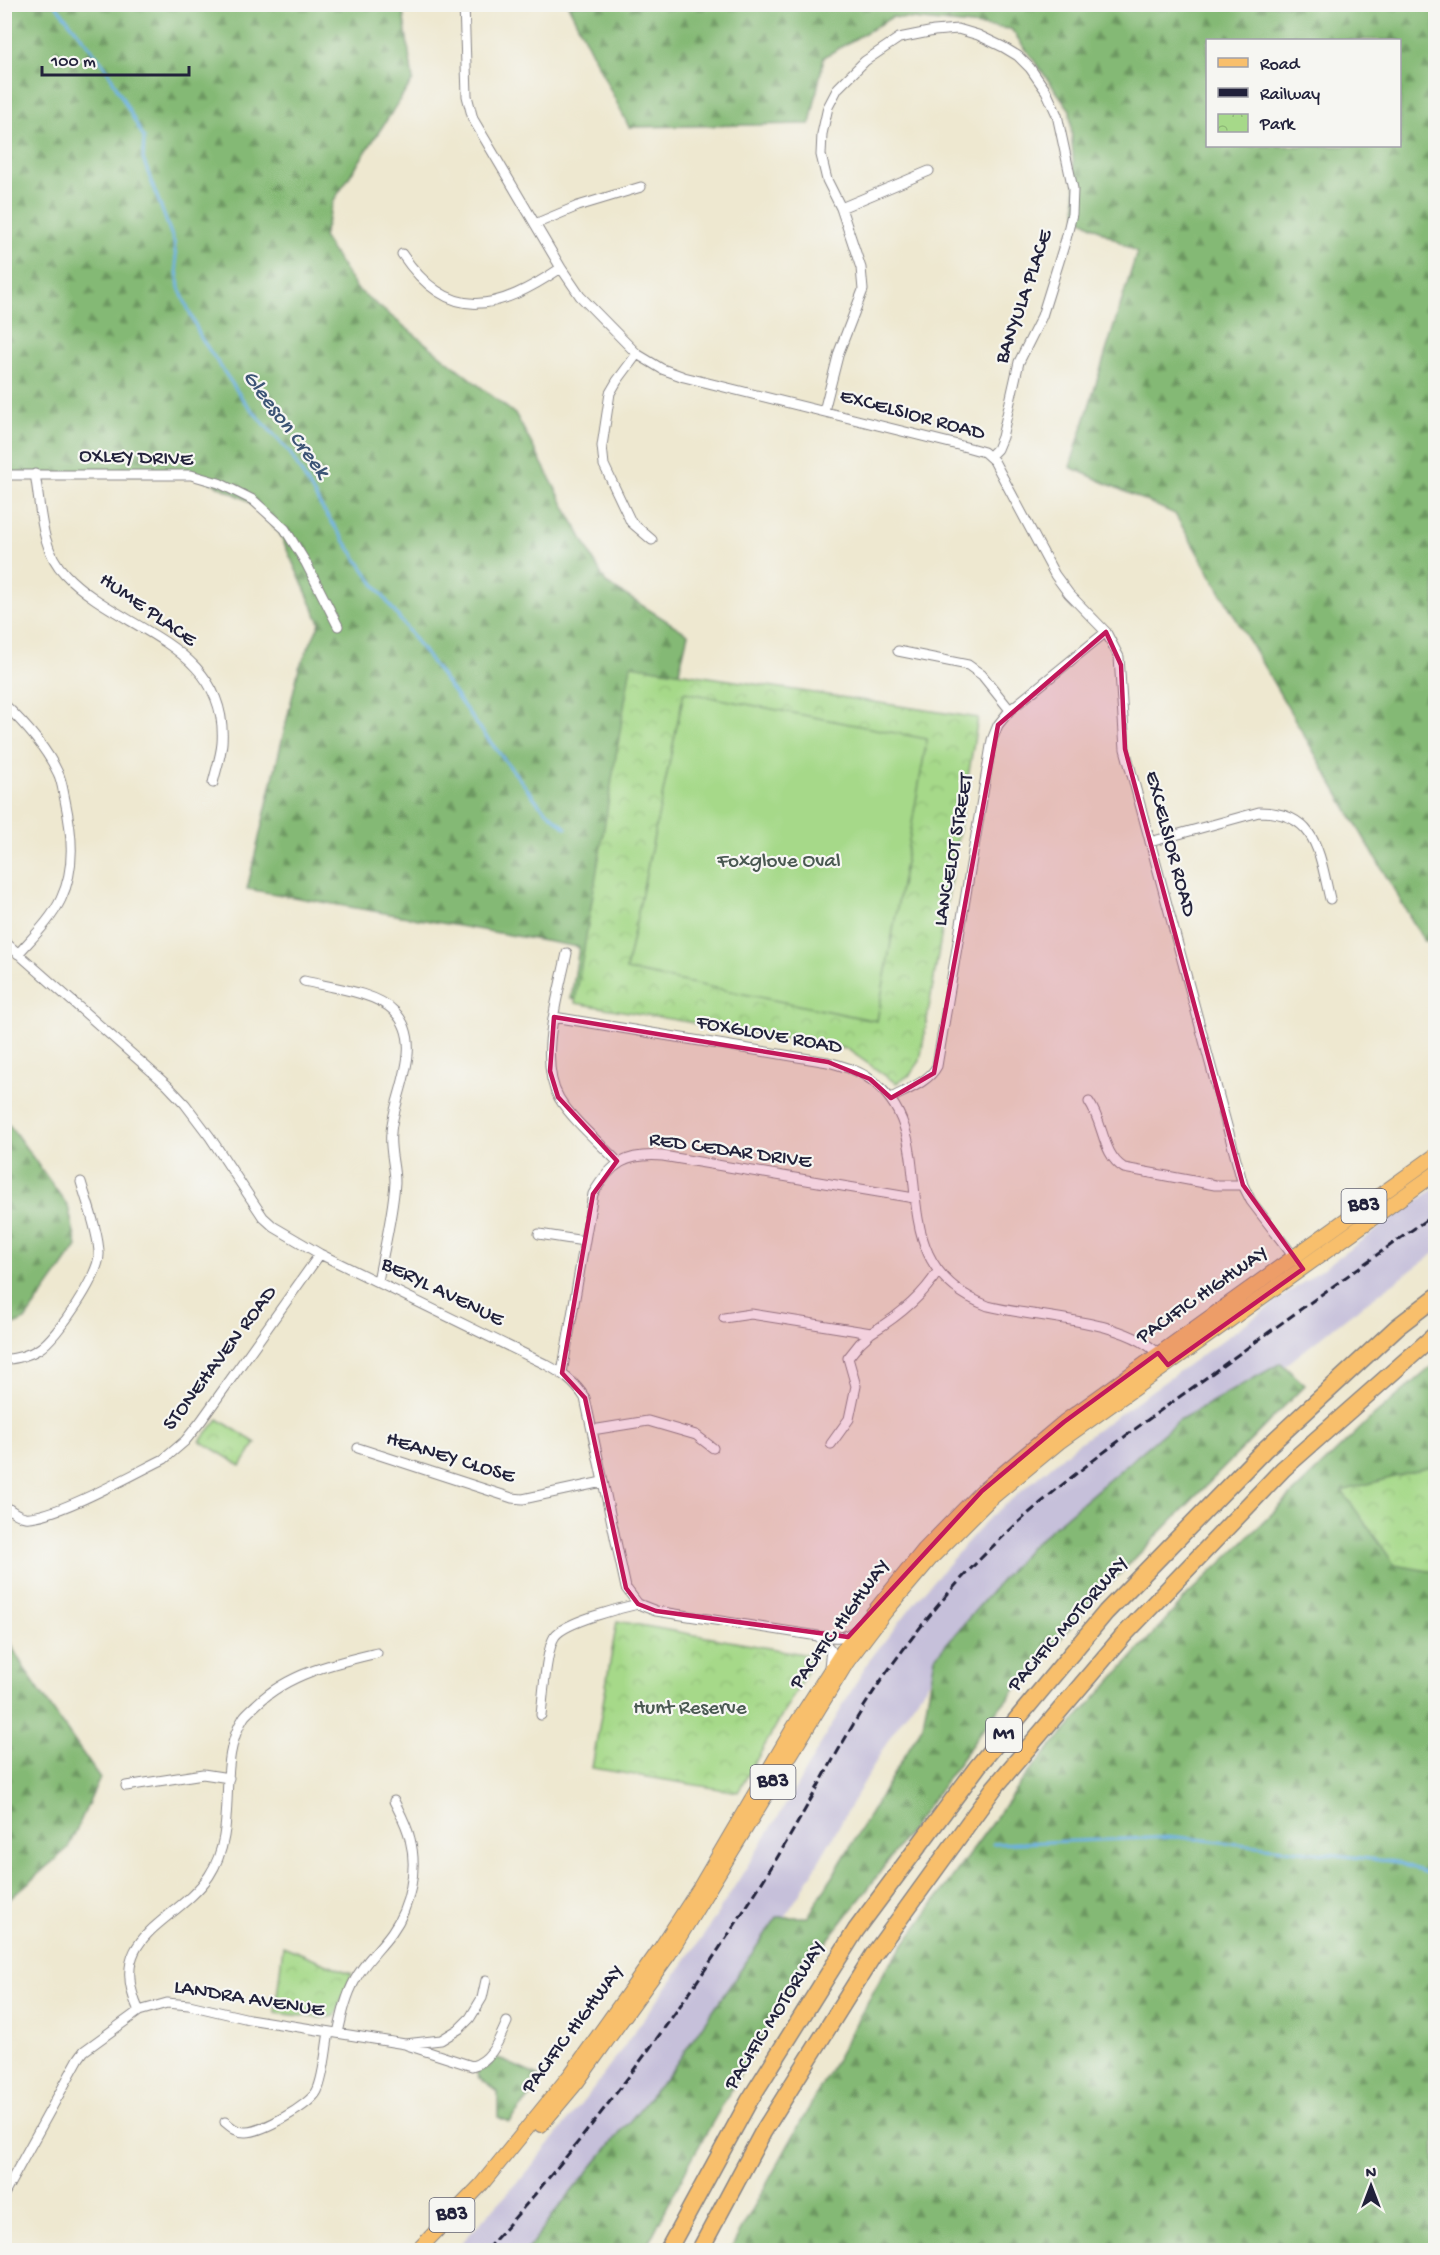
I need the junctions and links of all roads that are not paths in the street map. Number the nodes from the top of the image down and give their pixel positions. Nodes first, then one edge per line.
1 (464, 4) edge
2 (929, 171) dead end
3 (641, 187) dead end
4 (841, 208) junction
5 (535, 224) junction
6 (402, 254) dead end
7 (561, 268) junction
8 (637, 354) junction
9 (824, 411) junction
10 (990, 456) junction
11 (35, 474) junction
12 (4, 475) edge
13 (652, 540) dead end
14 (338, 626) dead end
15 (1106, 632) junction
16 (898, 651) dead end
17 (4, 704) edge
18 (1010, 710) junction
19 (213, 783) dead end
20 (1150, 842) junction
21 (1330, 899) dead end
22 (4, 941) edge
23 (567, 953) dead end
24 (18, 954) junction
25 (304, 981) dead end
26 (554, 1017) junction
27 (891, 1098) junction
28 (1089, 1102) dead end
29 (1436, 1155) edge
30 (618, 1162) junction
31 (1436, 1173) edge
32 (81, 1182) dead end
33 (1243, 1185) junction
34 (914, 1198) junction
35 (539, 1234) dead end
36 (584, 1241) junction
37 (320, 1254) junction
38 (1293, 1257) junction
39 (1303, 1269) junction
40 (938, 1271) junction
41 (378, 1281) junction
42 (1436, 1297) edge
43 (724, 1318) dead end
44 (871, 1333) junction
45 (1436, 1334) edge
46 (1158, 1353) junction
47 (4, 1360) edge
48 (1168, 1365) junction
49 (562, 1373) junction
50 (592, 1430) junction
51 (831, 1444) dead end
52 (713, 1448) dead end
53 (358, 1449) dead end
54 (602, 1482) junction
55 (6, 1507) edge
56 (638, 1604) junction
57 (862, 1626) junction
58 (818, 1636) junction
59 (377, 1653) dead end
60 (825, 1678) junction
61 (541, 1715) dead end
62 (229, 1778) junction
63 (126, 1786) dead end
64 (394, 1801) dead end
65 (486, 1980) dead end
66 (139, 2011) junction
67 (507, 2022) dead end
68 (334, 2032) junction
69 (405, 2044) junction
70 (225, 2122) dead end
71 (4, 2194) edge
72 (418, 2250) edge
73 (431, 2250) edge
74 (668, 2250) edge
75 (700, 2250) edge

1 - 5 street, EXCELSIOR ROAD
2 - 4 street
3 - 5 street
4 - 9 street, BANYULA PLACE
4 - 10 street, BANYULA PLACE
5 - 7 street, EXCELSIOR ROAD
6 - 7 street
7 - 8 street, EXCELSIOR ROAD
8 - 9 street, EXCELSIOR ROAD
8 - 13 street
9 - 10 street, EXCELSIOR ROAD
10 - 15 street, EXCELSIOR ROAD
11 - 12 street, OXLEY DRIVE
11 - 14 street, OXLEY DRIVE
11 - 19 street, HUME PLACE
15 - 18 street, LANCELOT STREET
15 - 20 street, EXCELSIOR ROAD
16 - 18 street
17 - 24 street
18 - 27 street, LANCELOT STREET
20 - 21 street
20 - 33 street, EXCELSIOR ROAD
22 - 24 street, BERYL AVENUE
23 - 26 street
24 - 37 street, BERYL AVENUE
25 - 41 street
26 - 27 street, FOXGLOVE ROAD
26 - 30 street
27 - 34 street, FOXGLOVE ROAD
28 - 33 street
29 - 38 main road, PACIFIC HIGHWAY / B83
30 - 34 street, RED CEDAR DRIVE
30 - 36 street, RED CEDAR DRIVE
31 - 39 main road, PACIFIC HIGHWAY / B83
32 - 47 street
33 - 38 street, EXCELSIOR ROAD
34 - 40 street, FOXGLOVE ROAD
35 - 36 street
36 - 49 street, RED CEDAR DRIVE
37 - 41 street, BERYL AVENUE
37 - 55 street, STONEHAVEN ROAD
38 - 39 street, EXCELSIOR ROAD
38 - 46 main road, PACIFIC HIGHWAY / B83
39 - 48 main road, PACIFIC HIGHWAY / B83
40 - 44 street
40 - 46 street, FOXGLOVE ROAD
41 - 49 street, BERYL AVENUE
42 - 74 highway, PACIFIC MOTORWAY / M1
43 - 44 street
44 - 51 street
45 - 75 highway, M1
46 - 48 street, FOXGLOVE ROAD
46 - 57 main road, PACIFIC HIGHWAY / B83
48 - 73 main road, PACIFIC HIGHWAY / B83
49 - 50 street, BERYL AVENUE
50 - 52 street
50 - 54 street, BERYL AVENUE
53 - 54 street, HEANEY CLOSE
54 - 56 street, BERYL AVENUE
56 - 58 street
56 - 61 street
57 - 58 street
57 - 60 main road, PACIFIC HIGHWAY / B83
58 - 60 street
59 - 62 street
60 - 72 main road, PACIFIC HIGHWAY / B83
62 - 63 street
62 - 66 street
64 - 68 street
65 - 69 street, LANDRA AVENUE
66 - 68 street, LANDRA AVENUE
66 - 71 street, LANDRA AVENUE
67 - 69 street, LANDRA AVENUE
68 - 69 street, LANDRA AVENUE
68 - 70 street

